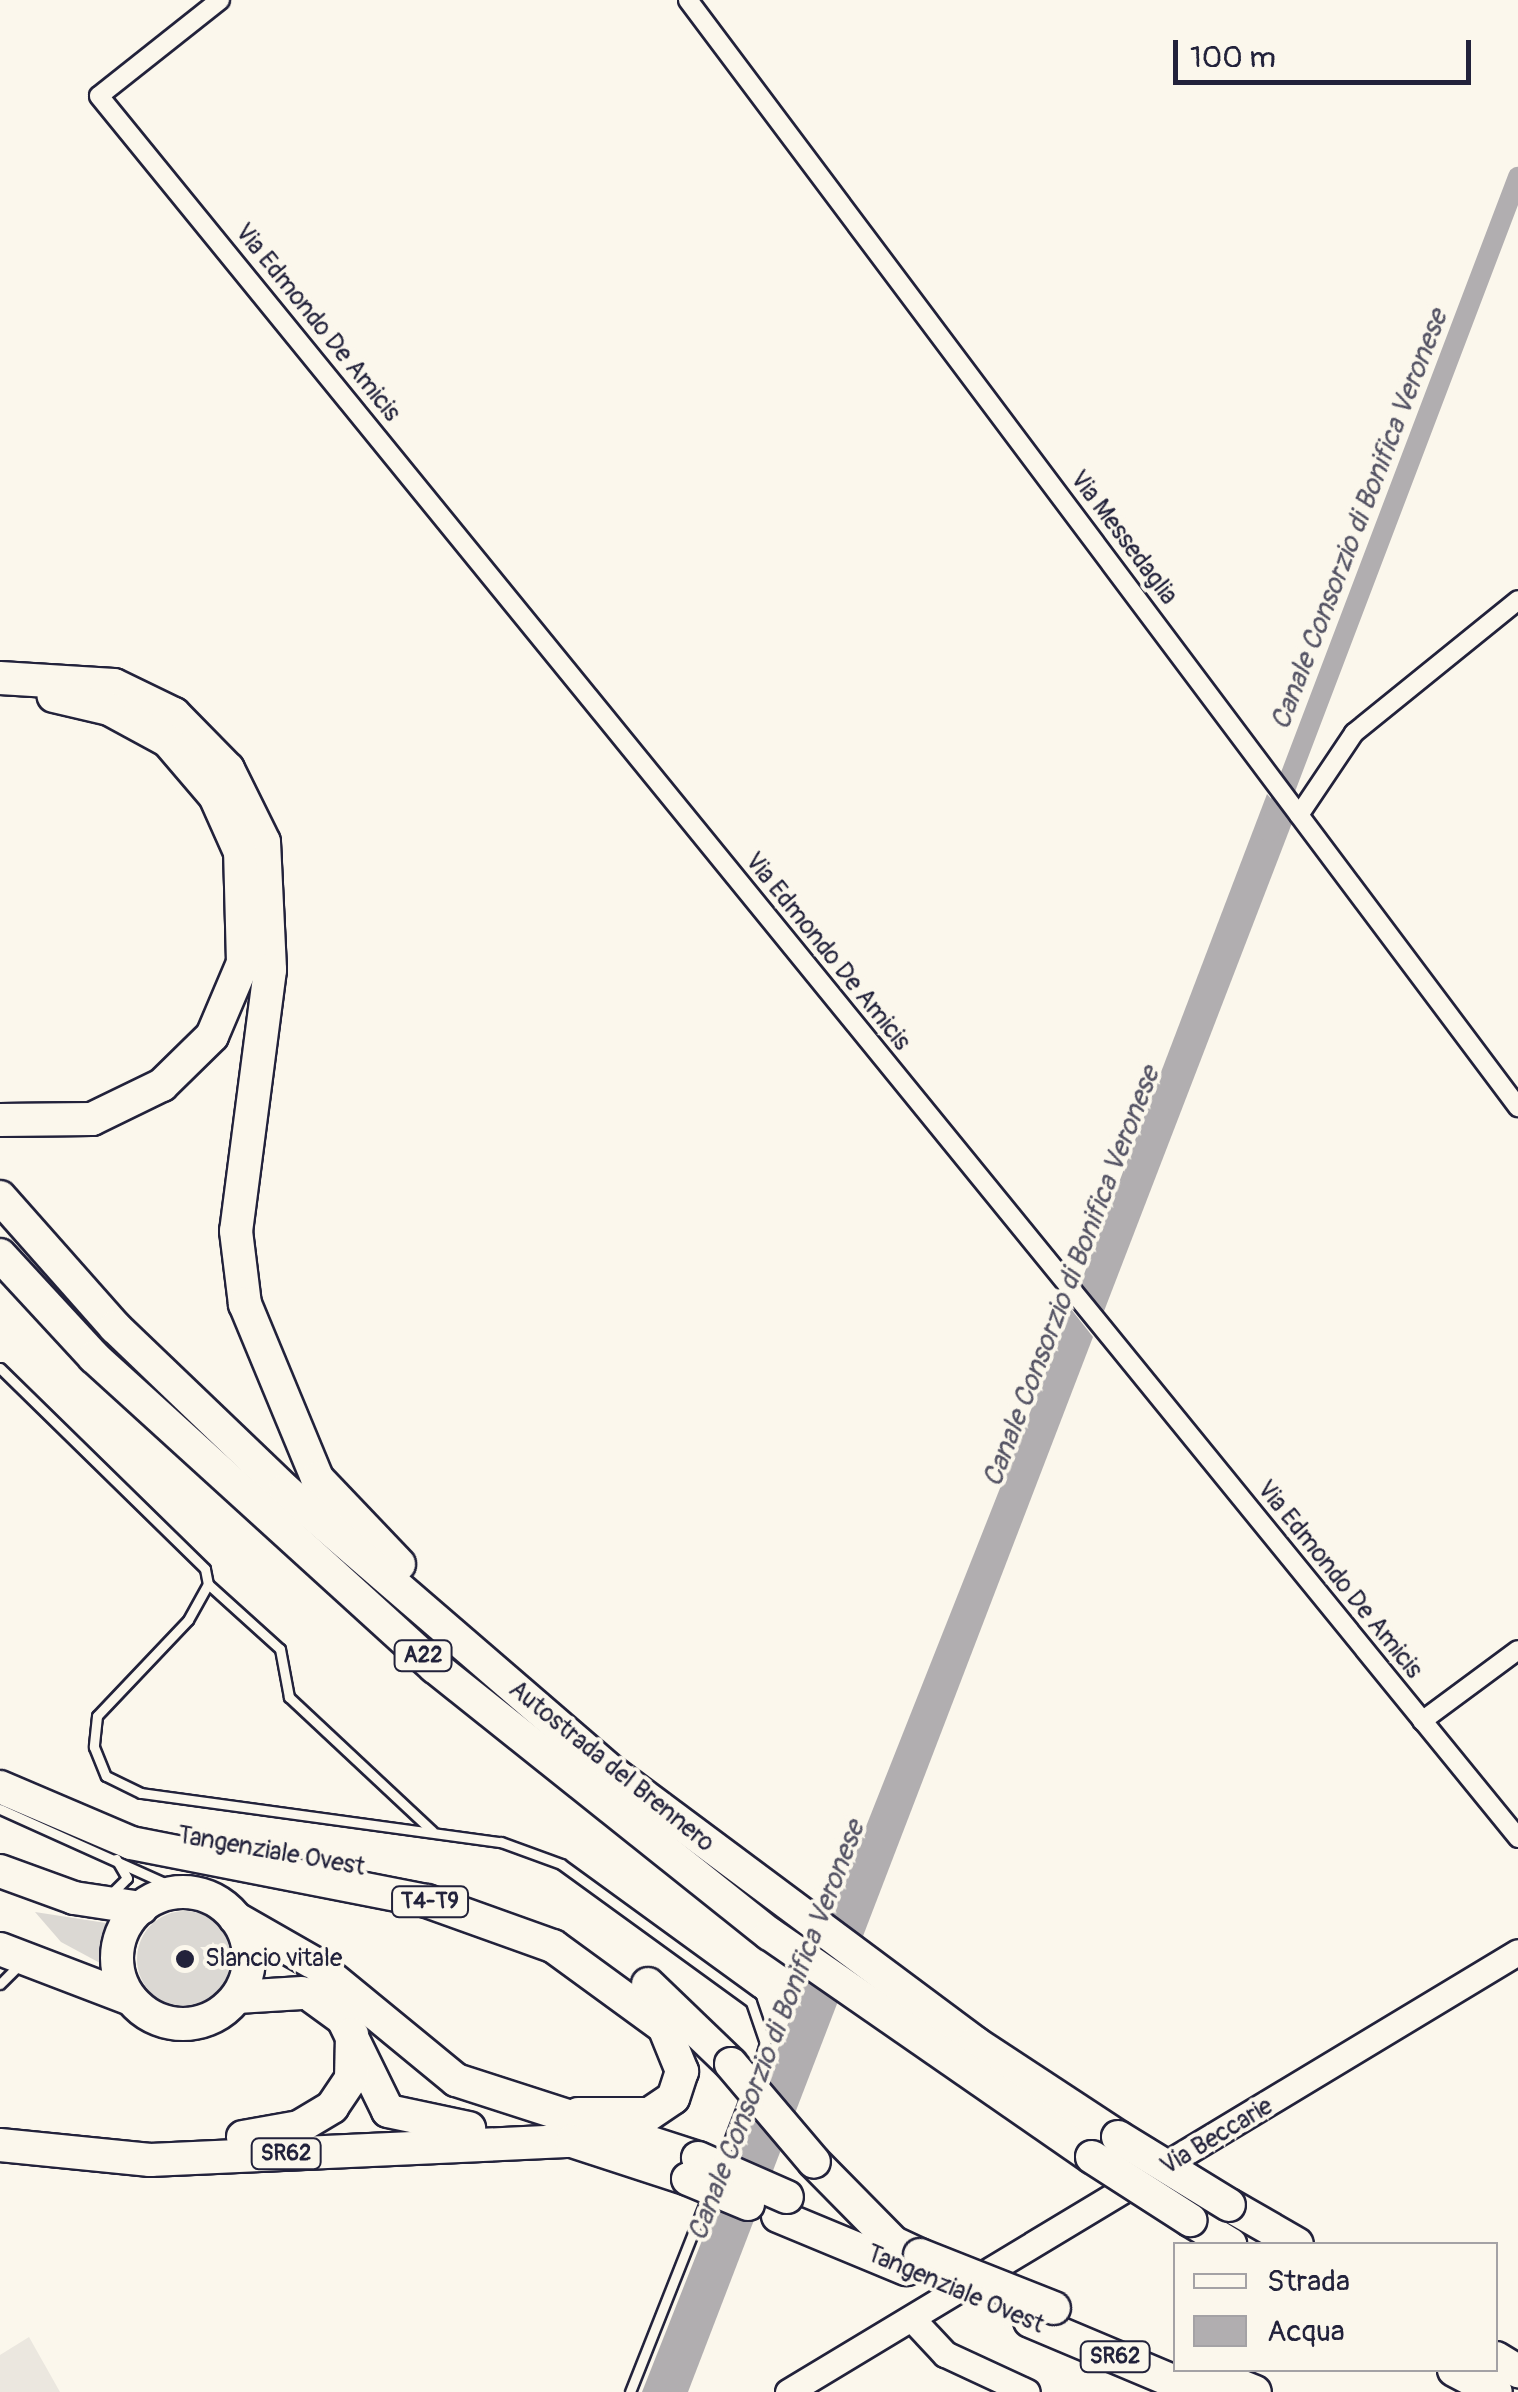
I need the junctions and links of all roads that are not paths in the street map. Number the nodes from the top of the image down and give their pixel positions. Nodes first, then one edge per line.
1 (220, 0) edge
2 (688, 0) edge
3 (1518, 600) edge
4 (0, 678) edge
5 (0, 699) edge
6 (1299, 815) junction
7 (1518, 1107) edge
8 (0, 1120) edge
9 (0, 1197) edge
10 (0, 1255) edge
11 (0, 1274) edge
12 (94, 1356) junction
13 (0, 1368) edge
14 (208, 1584) junction
15 (1518, 1650) edge
16 (1422, 1721) junction
17 (0, 1766) edge
18 (613, 1773) junction
19 (0, 1787) edge
20 (0, 1809) edge
21 (432, 1831) junction
22 (1518, 1838) edge
23 (115, 1857) junction
24 (0, 1871) edge
25 (187, 1893) junction
26 (91, 1902) junction
27 (142, 1908) junction
28 (236, 1918) junction
29 (778, 1921) junction
30 (1518, 1952) edge
31 (13, 1953) edge
32 (312, 1980) junction
33 (0, 1984) edge
34 (237, 1996) junction
35 (131, 1999) junction
36 (352, 2034) junction
37 (575, 2127) junction
38 (0, 2128) edge
39 (0, 2145) edge
40 (1105, 2147) junction
41 (1227, 2242) edge
42 (1293, 2242) edge
43 (907, 2255) junction
44 (1042, 2314) junction
45 (916, 2322) junction
46 (1173, 2358) edge
47 (1206, 2372) edge
48 (1458, 2372) edge
49 (630, 2392) edge
50 (788, 2392) edge
51 (1026, 2392) edge
52 (1199, 2392) edge
53 (1255, 2392) edge
54 (1496, 2392) edge

1 - 16 street, Via Edmondo De Amicis
2 - 6 street, Via Messedaglia
3 - 6 street
4 - 18 highway
5 - 8 highway
6 - 7 street, Via Messedaglia
9 - 18 highway, Autostrada del Brennero / A22
10 - 12 highway, Autostrada del Brennero / A22
11 - 12 highway
12 - 29 highway, Autostrada del Brennero / A22
13 - 14 lane
14 - 21 lane
14 - 21 lane
15 - 16 street
16 - 22 street, Via Edmondo De Amicis
17 - 43 highway, Tangenziale Ovest / SR62, bridge
18 - 29 highway, Autostrada del Brennero / A22
19 - 37 highway, T4-T9
20 - 23 lane
21 - 49 lane
23 - 25 lane
23 - 26 lane
24 - 26 highway
25 - 27 highway
25 - 28 highway
26 - 27 highway
27 - 35 highway
28 - 32 highway
28 - 34 highway
29 - 40 highway, Autostrada del Brennero / A22
30 - 45 main road, Via Beccarie
31 - 33 lane
31 - 35 highway
32 - 34 highway
32 - 36 highway
32 - 37 highway
34 - 35 highway
36 - 37 highway
36 - 38 highway
37 - 39 highway, Tangenziale Ovest / SR62
37 - 43 highway, Tangenziale Ovest / SR62, bridge
40 - 41 highway, Autostrada del Brennero / A22, bridge
40 - 42 highway, Autostrada del Brennero / A22, bridge
43 - 44 highway, Tangenziale Ovest / SR62, bridge
44 - 46 highway, Tangenziale Ovest / SR62
44 - 52 highway, Tangenziale Ovest / SR62
45 - 50 main road, Via Beccarie
45 - 51 main road
47 - 53 highway
48 - 54 highway

